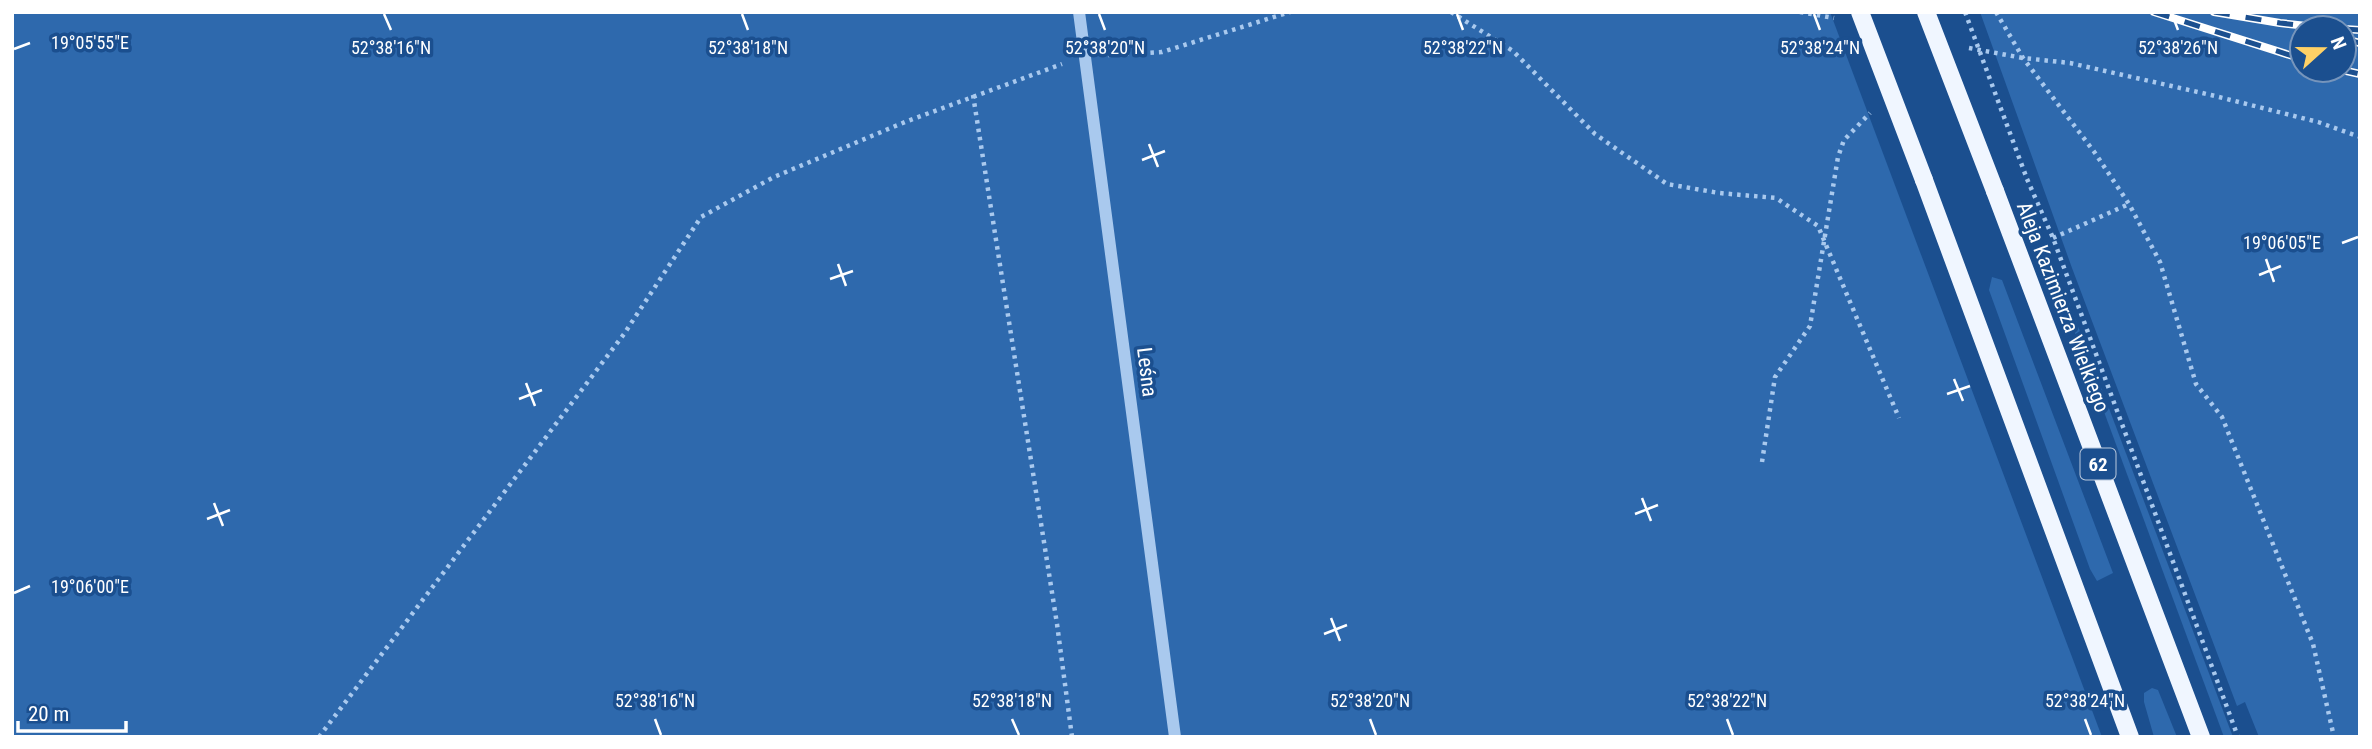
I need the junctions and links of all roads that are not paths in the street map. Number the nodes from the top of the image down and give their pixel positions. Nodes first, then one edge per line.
1 (1079, 12) edge
2 (1860, 12) edge
3 (1926, 12) edge
4 (1175, 737) edge
5 (2130, 737) edge
6 (2201, 737) edge

1 - 4 street, Leśna
2 - 5 main road, bridge
3 - 6 main road, Aleja Kazimierza Wielkiego / 62, bridge

